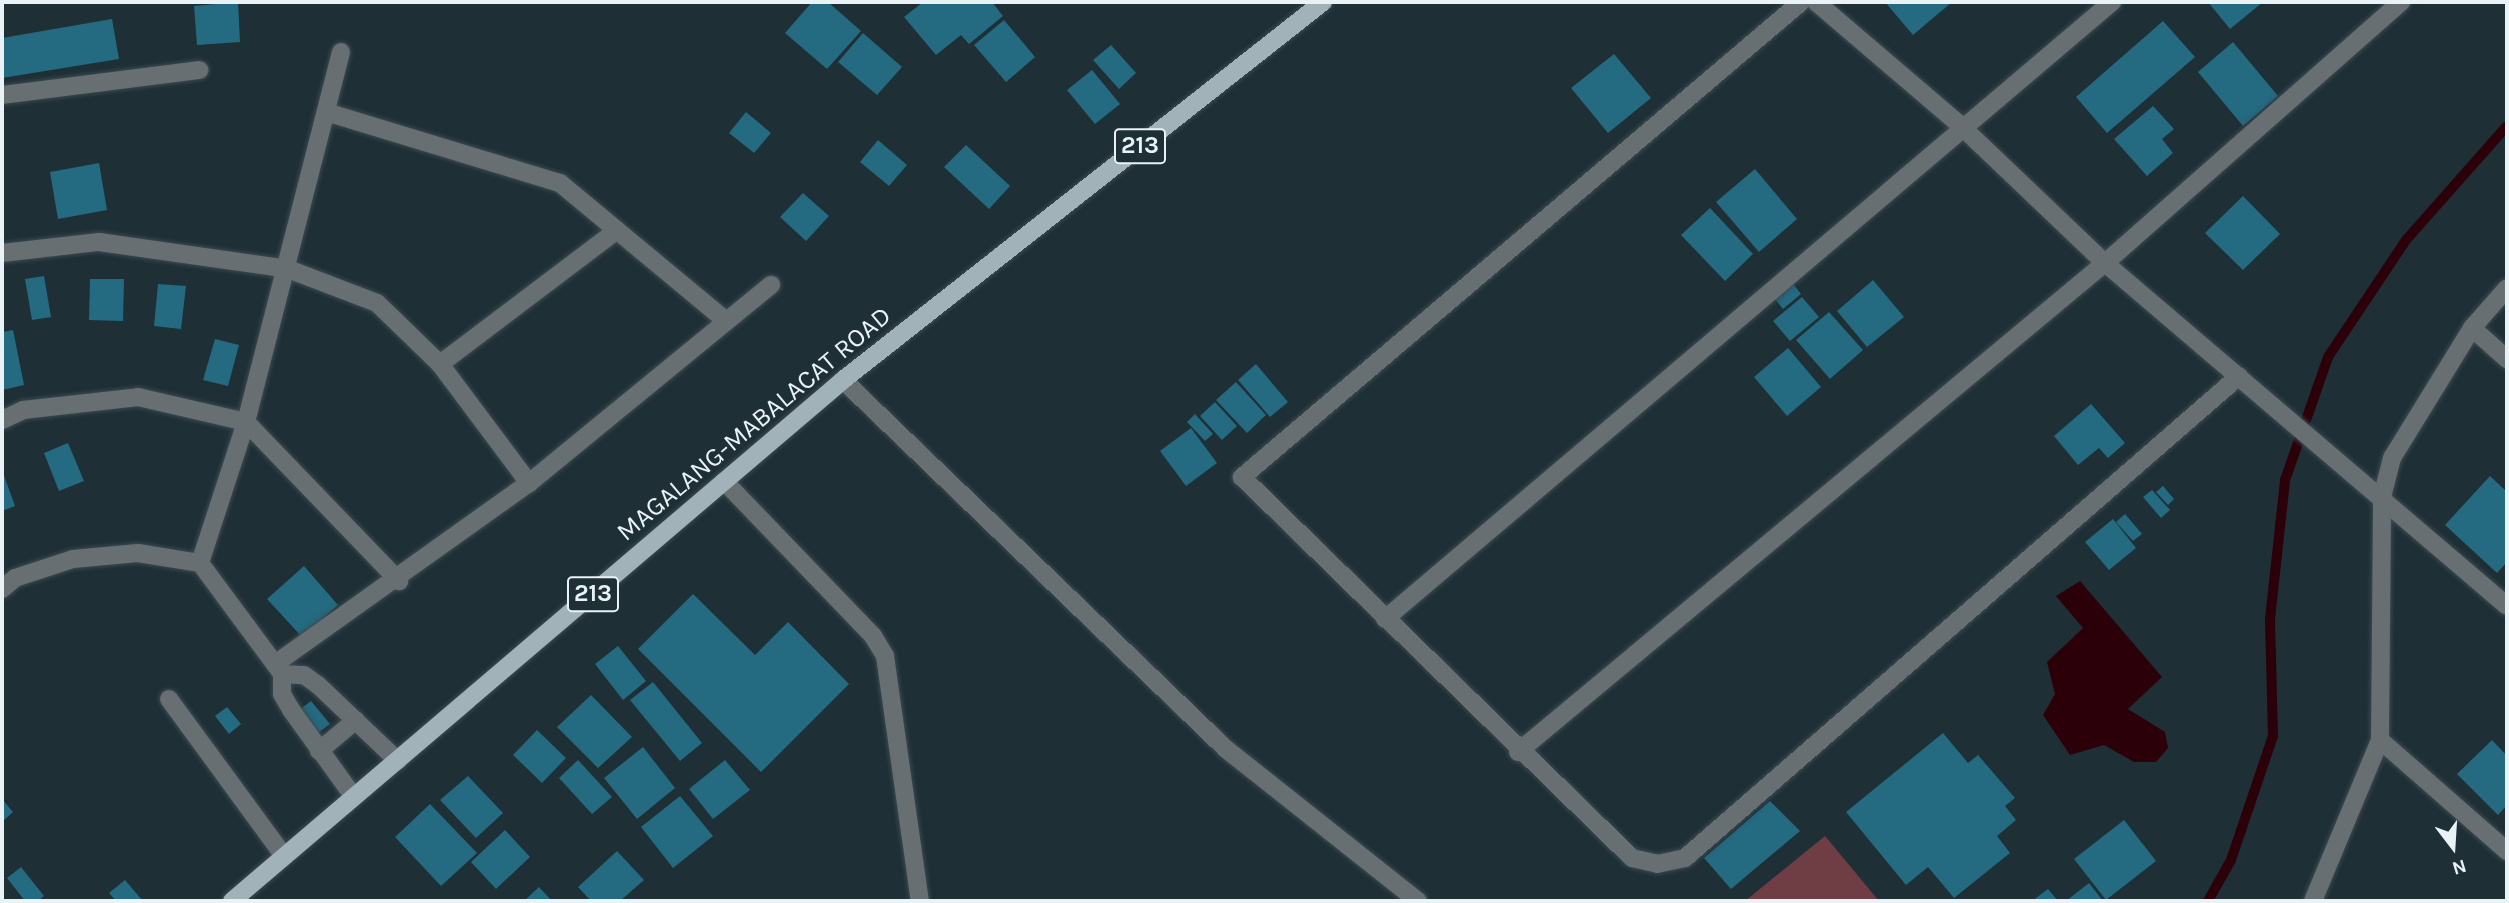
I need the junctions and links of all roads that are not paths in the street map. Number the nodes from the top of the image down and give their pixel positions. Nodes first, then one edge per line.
1 (1323, 2) edge
2 (1801, 2) edge
3 (1816, 2) edge
4 (2112, 2) edge
5 (2401, 2) edge
6 (341, 52) dead end
7 (199, 70) dead end
8 (2, 95) edge
9 (326, 113) junction
10 (1961, 126) junction
11 (617, 230) junction
12 (2, 253) edge
13 (2105, 263) junction
14 (288, 269) junction
15 (771, 285) dead end
16 (2507, 288) edge
17 (726, 321) junction
18 (2472, 328) junction
19 (2507, 359) edge
20 (440, 364) junction
21 (2239, 376) junction
22 (843, 380) junction
23 (2, 420) edge
24 (246, 422) junction
25 (724, 481) junction
26 (529, 483) junction
27 (2382, 497) junction
28 (200, 563) junction
29 (399, 581) junction
30 (2, 589) edge
31 (2507, 606) edge
32 (1385, 619) junction
33 (279, 669) junction
34 (169, 699) dead end
35 (356, 720) junction
36 (2380, 740) junction
37 (319, 751) junction
38 (1518, 752) junction
39 (398, 761) junction
40 (353, 796) junction
41 (2507, 851) edge
42 (284, 856) junction
43 (232, 901) edge
44 (920, 901) edge
45 (1418, 901) edge
46 (2313, 901) edge

1 - 22 main road, MAGALANG-MABALACAT ROAD / 213
2 - 32 street
3 - 10 street
4 - 10 street
5 - 13 street
6 - 9 street
7 - 8 street
9 - 11 street
9 - 14 street
10 - 13 street
10 - 32 street
11 - 17 street
11 - 20 street
12 - 14 street
13 - 21 street
13 - 38 street
14 - 20 street
14 - 24 street
15 - 17 street
16 - 18 street
17 - 26 street
18 - 19 street
18 - 27 street
20 - 26 street
21 - 27 street
21 - 38 street
22 - 25 main road, MAGALANG-MABALACAT ROAD / 213
22 - 45 street
23 - 24 street
24 - 28 street
24 - 29 street
25 - 39 main road, MAGALANG-MABALACAT ROAD / 213
25 - 44 street
26 - 29 street
27 - 31 street
27 - 36 street
28 - 30 street
28 - 33 street
29 - 33 street
32 - 38 street
33 - 35 street
33 - 37 street
34 - 42 street
35 - 37 street
35 - 39 street
36 - 41 street
36 - 46 street
37 - 40 street
39 - 40 main road, MAGALANG-MABALACAT ROAD / 213
40 - 42 main road, MAGALANG-MABALACAT ROAD / 213
42 - 43 main road, MAGALANG-MABALACAT ROAD / 213

